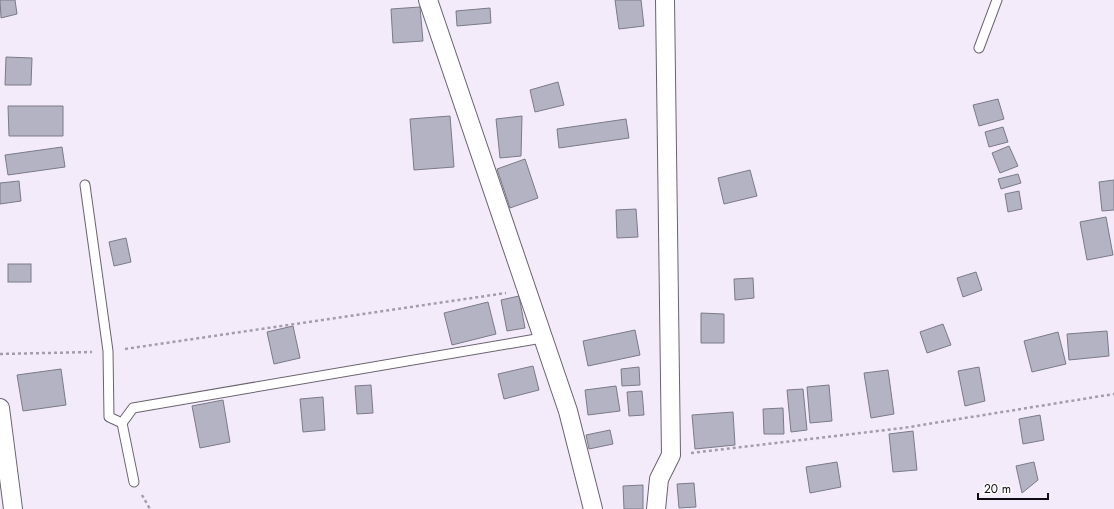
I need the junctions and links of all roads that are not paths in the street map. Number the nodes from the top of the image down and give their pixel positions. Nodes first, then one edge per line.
1 (428, 0) edge
2 (665, 0) edge
3 (997, 0) edge
4 (979, 48) dead end
5 (85, 185) dead end
6 (542, 338) junction
7 (0, 408) edge
8 (122, 423) junction
9 (134, 482) dead end
10 (14, 509) edge
11 (593, 509) edge
12 (656, 509) edge

1 - 6 street
2 - 12 street
3 - 4 lane
5 - 8 lane
6 - 8 lane
6 - 11 street
7 - 10 street
8 - 9 lane

